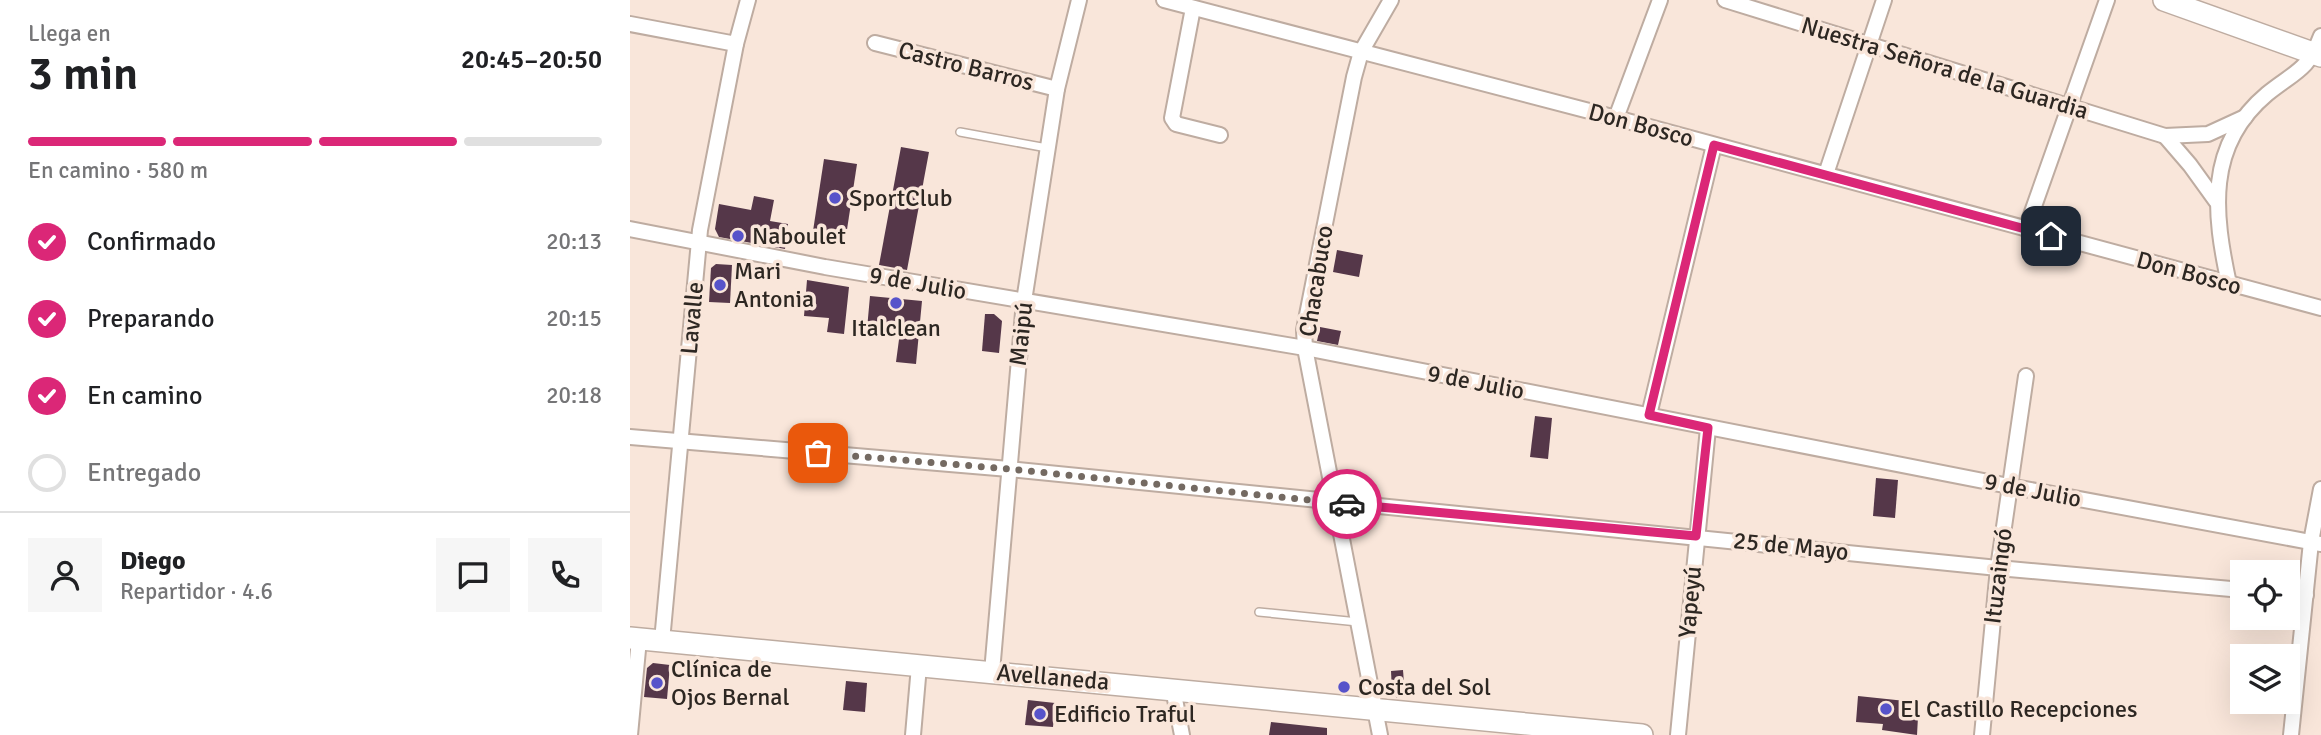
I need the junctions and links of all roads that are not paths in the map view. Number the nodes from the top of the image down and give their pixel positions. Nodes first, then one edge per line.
1 (748, 0) edge
2 (1079, 0) edge
3 (1164, 0) edge
4 (1391, 0) edge
5 (1660, 0) edge
6 (1725, 0) edge
7 (1884, 0) edge
8 (2107, 0) edge
9 (2164, 0) edge
10 (1193, 8) junction
11 (630, 24) edge
12 (875, 43) dead end
13 (736, 44) junction
14 (1869, 44) junction
15 (2319, 48) edge
16 (1361, 52) junction
17 (1058, 89) junction
18 (2069, 107) junction
19 (2245, 117) junction
20 (1616, 118) junction
21 (960, 132) dead end
22 (1220, 135) dead end
23 (2165, 136) junction
24 (1714, 145) junction
25 (1048, 149) junction
26 (1826, 174) junction
27 (2216, 201) junction
28 (630, 229) edge
29 (2026, 229) junction
30 (698, 242) junction
31 (2229, 284) junction
32 (1024, 301) junction
33 (2321, 308) edge
34 (1305, 348) junction
35 (2026, 376) dead end
36 (1649, 415) junction
37 (1708, 428) junction
38 (630, 436) edge
39 (681, 441) junction
40 (1009, 469) junction
41 (2009, 486) junction
42 (2321, 489) edge
43 (1336, 503) junction
44 (1696, 536) junction
45 (2316, 543) edge
46 (1998, 568) junction
47 (2230, 589) edge
48 (2300, 595) edge
49 (2306, 595) junction
50 (1259, 612) dead end
51 (1359, 622) junction
52 (635, 638) edge
53 (662, 641) junction
54 (919, 666) junction
55 (992, 672) junction
56 (1173, 689) junction
57 (1375, 710) junction
58 (630, 735) edge
59 (913, 735) edge
60 (1182, 735) edge
61 (1380, 735) edge
62 (1642, 735) edge
63 (1678, 735) edge
64 (1982, 735) edge
65 (2291, 735) edge

1 - 13 street, Lavalle
2 - 17 street, Maipú
3 - 10 street, Don Bosco
4 - 16 street, Chacabuco
5 - 20 street
6 - 14 street, Nuestra Señora de la Guardia
7 - 14 street
8 - 18 street
9 - 15 street
10 - 16 street, Don Bosco
10 - 22 street
11 - 13 street
12 - 17 street, Castro Barros
13 - 30 street, Lavalle
14 - 18 street, Nuestra Señora de la Guardia
14 - 26 street
15 - 19 street
16 - 20 street, Don Bosco
16 - 34 street, Chacabuco
17 - 25 street, Maipú
18 - 23 street, Nuestra Señora de la Guardia
18 - 29 street
19 - 23 street, Nuestra Señora de la Guardia
19 - 27 street
20 - 24 street, Don Bosco
21 - 25 lane
23 - 27 street
24 - 26 street, Don Bosco
24 - 36 street
25 - 32 street, Maipú
26 - 29 street, Don Bosco
27 - 31 street
28 - 30 street, 9 de Julio
29 - 31 street, Don Bosco
30 - 32 street, 9 de Julio
30 - 39 street, Lavalle
31 - 33 street, Don Bosco
32 - 34 street, 9 de Julio
32 - 40 street, Maipú
34 - 36 street, 9 de Julio
34 - 43 street, Chacabuco
35 - 41 street, Ituzaingó
36 - 37 street, 9 de Julio
37 - 41 street, 9 de Julio
37 - 44 street, Yapeyú
38 - 39 street, 25 de Mayo
39 - 40 street, 25 de Mayo
39 - 53 street, Lavalle
40 - 43 street, 25 de Mayo
40 - 55 street, Maipú
41 - 45 street, 9 de Julio
41 - 46 street, Ituzaingó
42 - 45 street
43 - 44 street, 25 de Mayo
43 - 51 street, Chacabuco
44 - 46 street, 25 de Mayo
44 - 63 street, Yapeyú
45 - 49 street
46 - 47 street, 25 de Mayo
46 - 64 street, Ituzaingó
48 - 49 street
49 - 65 street
50 - 51 lane
51 - 57 street, Chacabuco
52 - 53 street, Avellaneda
52 - 58 street
53 - 54 street, Avellaneda
54 - 55 street, Avellaneda
54 - 59 street
55 - 56 street, Avellaneda
56 - 57 street, Avellaneda
56 - 60 street
57 - 61 street, Chacabuco
57 - 62 street, Avellaneda

